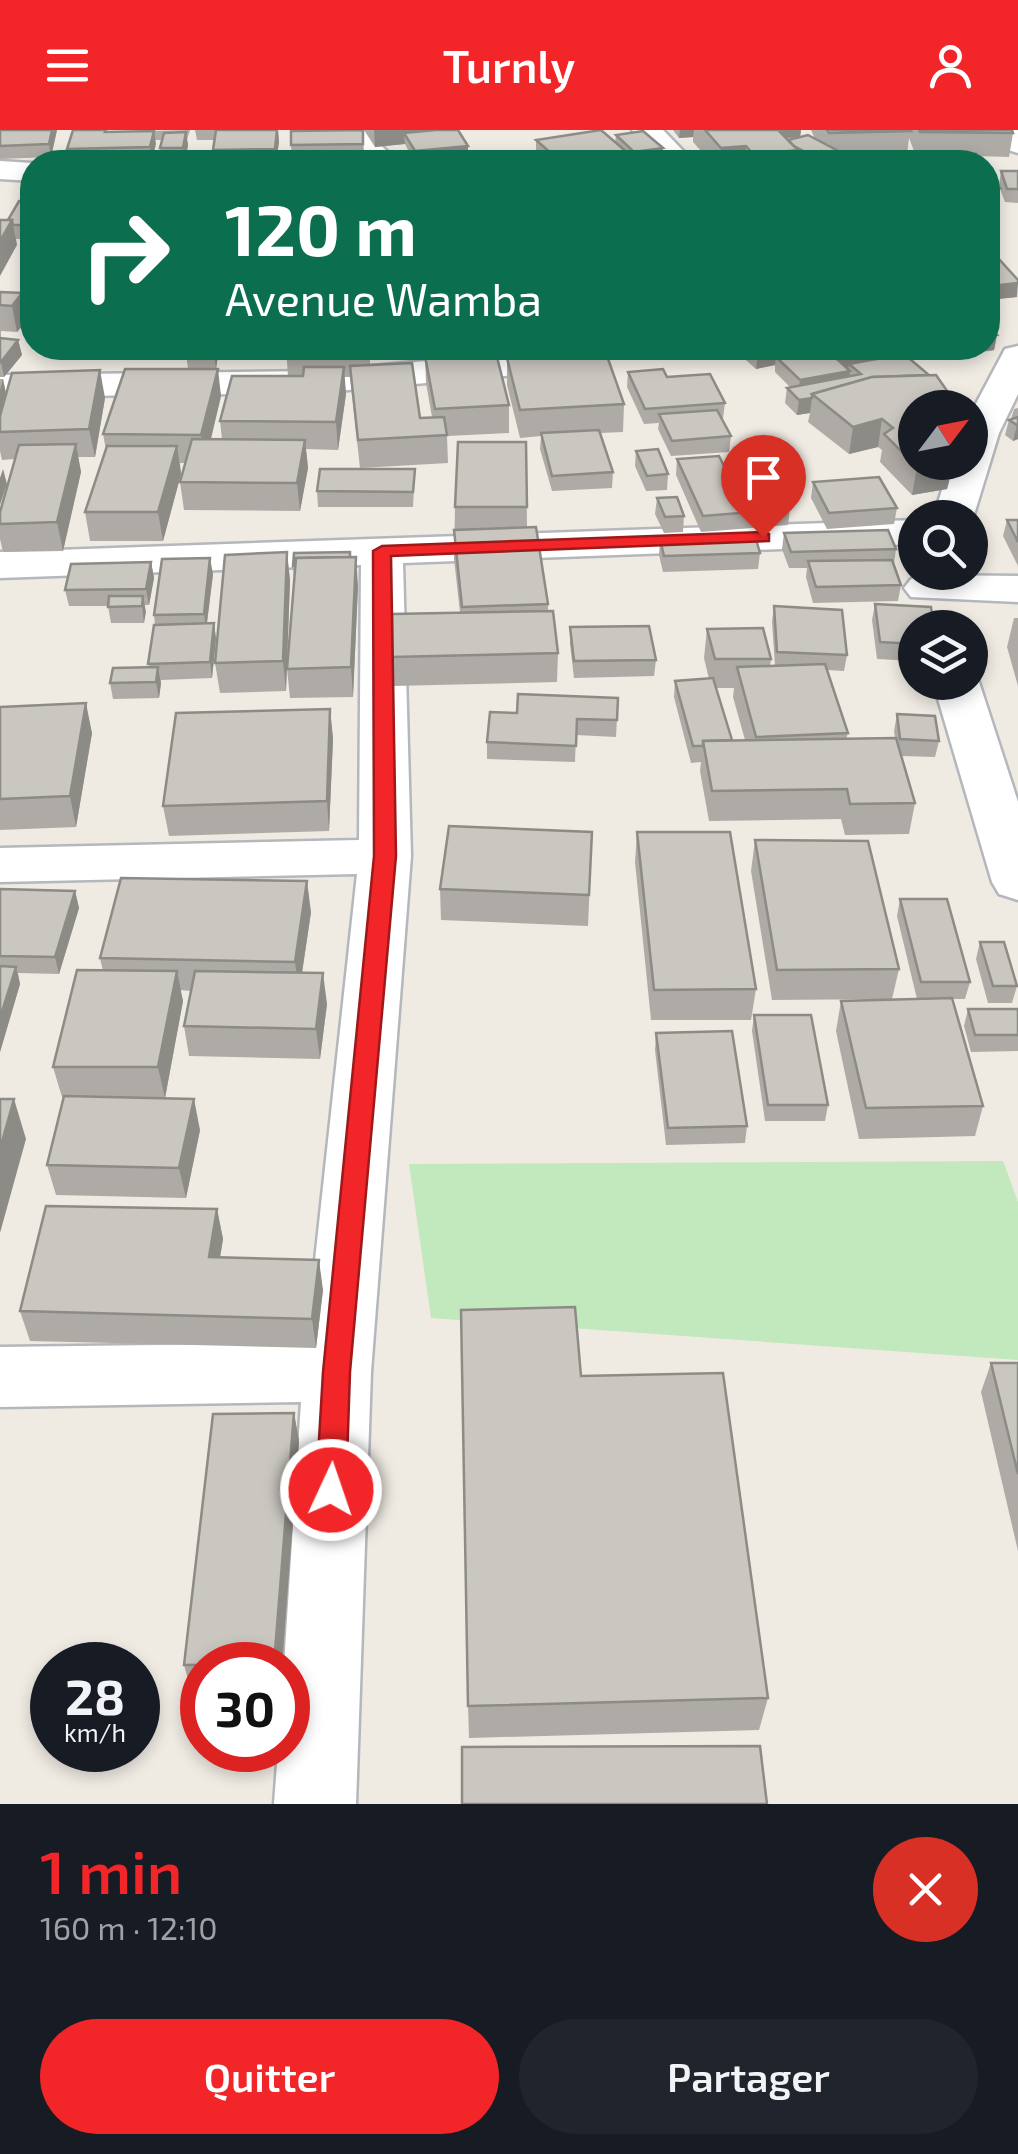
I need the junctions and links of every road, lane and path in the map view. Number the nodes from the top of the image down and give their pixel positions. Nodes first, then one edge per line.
1 (347, 130) edge
2 (646, 130) edge
3 (1011, 130) edge
4 (1018, 144) edge
5 (370, 150) edge
6 (667, 150) edge
7 (1018, 357) edge
8 (25, 360) edge
9 (529, 360) edge
10 (5, 386) edge
11 (988, 434) edge
12 (898, 533) edge
13 (382, 551) junction
14 (0, 565) edge
15 (1018, 589) edge
16 (932, 596) edge
17 (962, 700) edge
18 (385, 856) junction
19 (0, 864) edge
20 (1018, 882) edge
21 (336, 1372) junction
22 (0, 1377) edge
23 (316, 1804) edge

1 - 5 street
2 - 6 street
3 - 4 street
7 - 11 street
8 - 10 street
9 - 10 street
12 - 13 street
13 - 14 street
13 - 18 street
15 - 16 street
17 - 20 street
18 - 19 street
18 - 21 street
21 - 22 street
21 - 23 street

